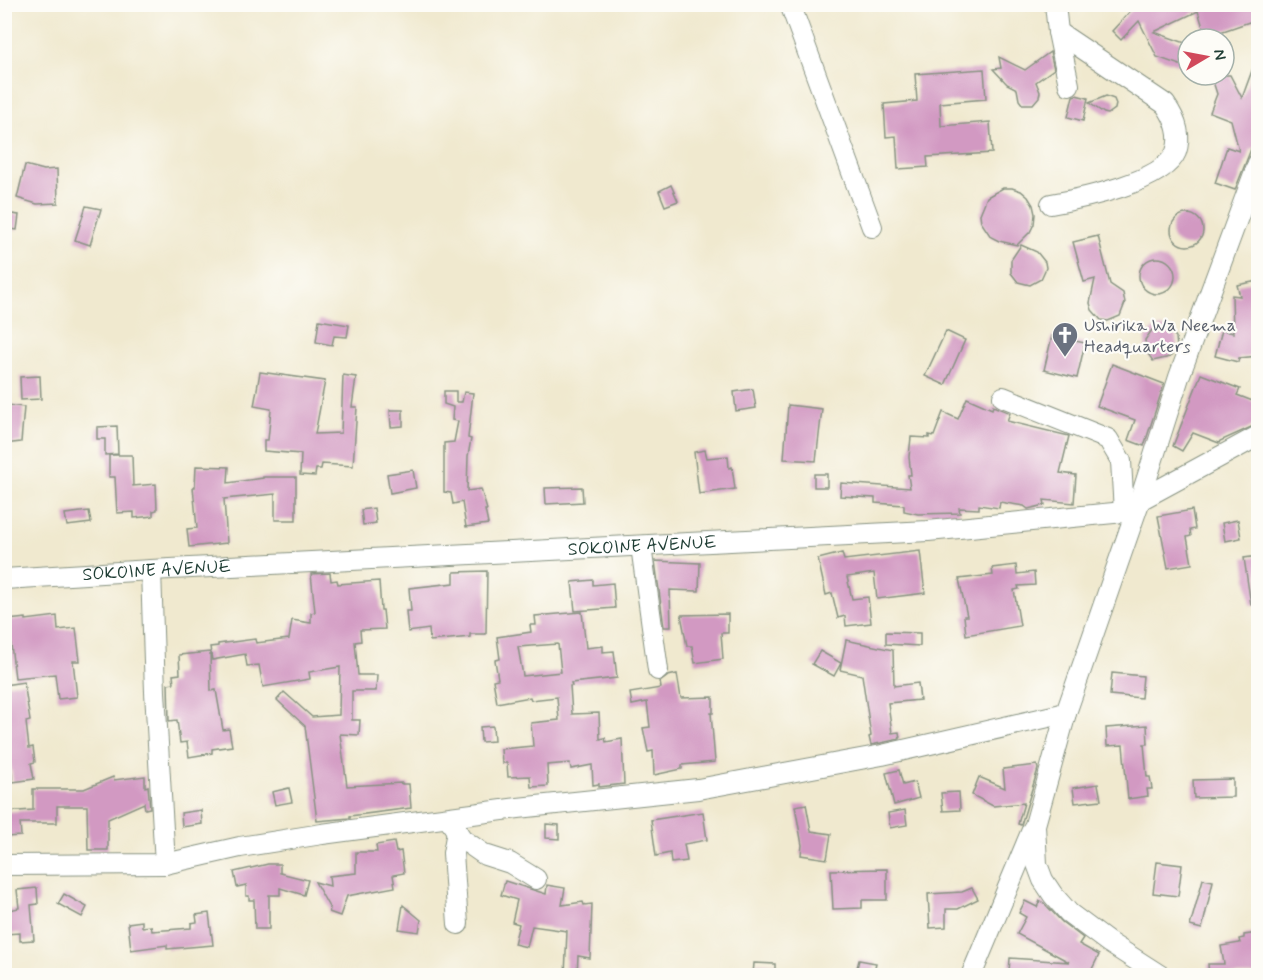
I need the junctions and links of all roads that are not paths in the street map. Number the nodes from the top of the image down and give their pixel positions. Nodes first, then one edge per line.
1 (790, 4) edge
2 (1055, 4) edge
3 (1058, 32) junction
4 (1069, 85) dead end
5 (1258, 163) edge
6 (1051, 204) dead end
7 (872, 227) dead end
8 (1003, 398) dead end
9 (1258, 436) edge
10 (1132, 506) junction
11 (641, 546) junction
12 (151, 570) junction
13 (4, 579) edge
14 (658, 670) dead end
15 (1066, 713) junction
16 (452, 824) junction
17 (1035, 825) junction
18 (165, 864) junction
19 (4, 865) edge
20 (536, 879) dead end
21 (458, 924) dead end
22 (971, 975) edge
23 (1161, 975) edge

1 - 7 street
2 - 3 street
3 - 4 street
3 - 6 street
5 - 10 street
8 - 10 street
9 - 10 street, SOKOINE AVENUE
10 - 11 street, SOKOINE AVENUE
10 - 15 street
11 - 12 street, SOKOINE AVENUE
11 - 14 street
12 - 13 street, SOKOINE AVENUE
12 - 18 street
15 - 16 street
15 - 17 street
16 - 18 street
16 - 20 street
16 - 21 street
17 - 22 street
17 - 23 street
18 - 19 street

